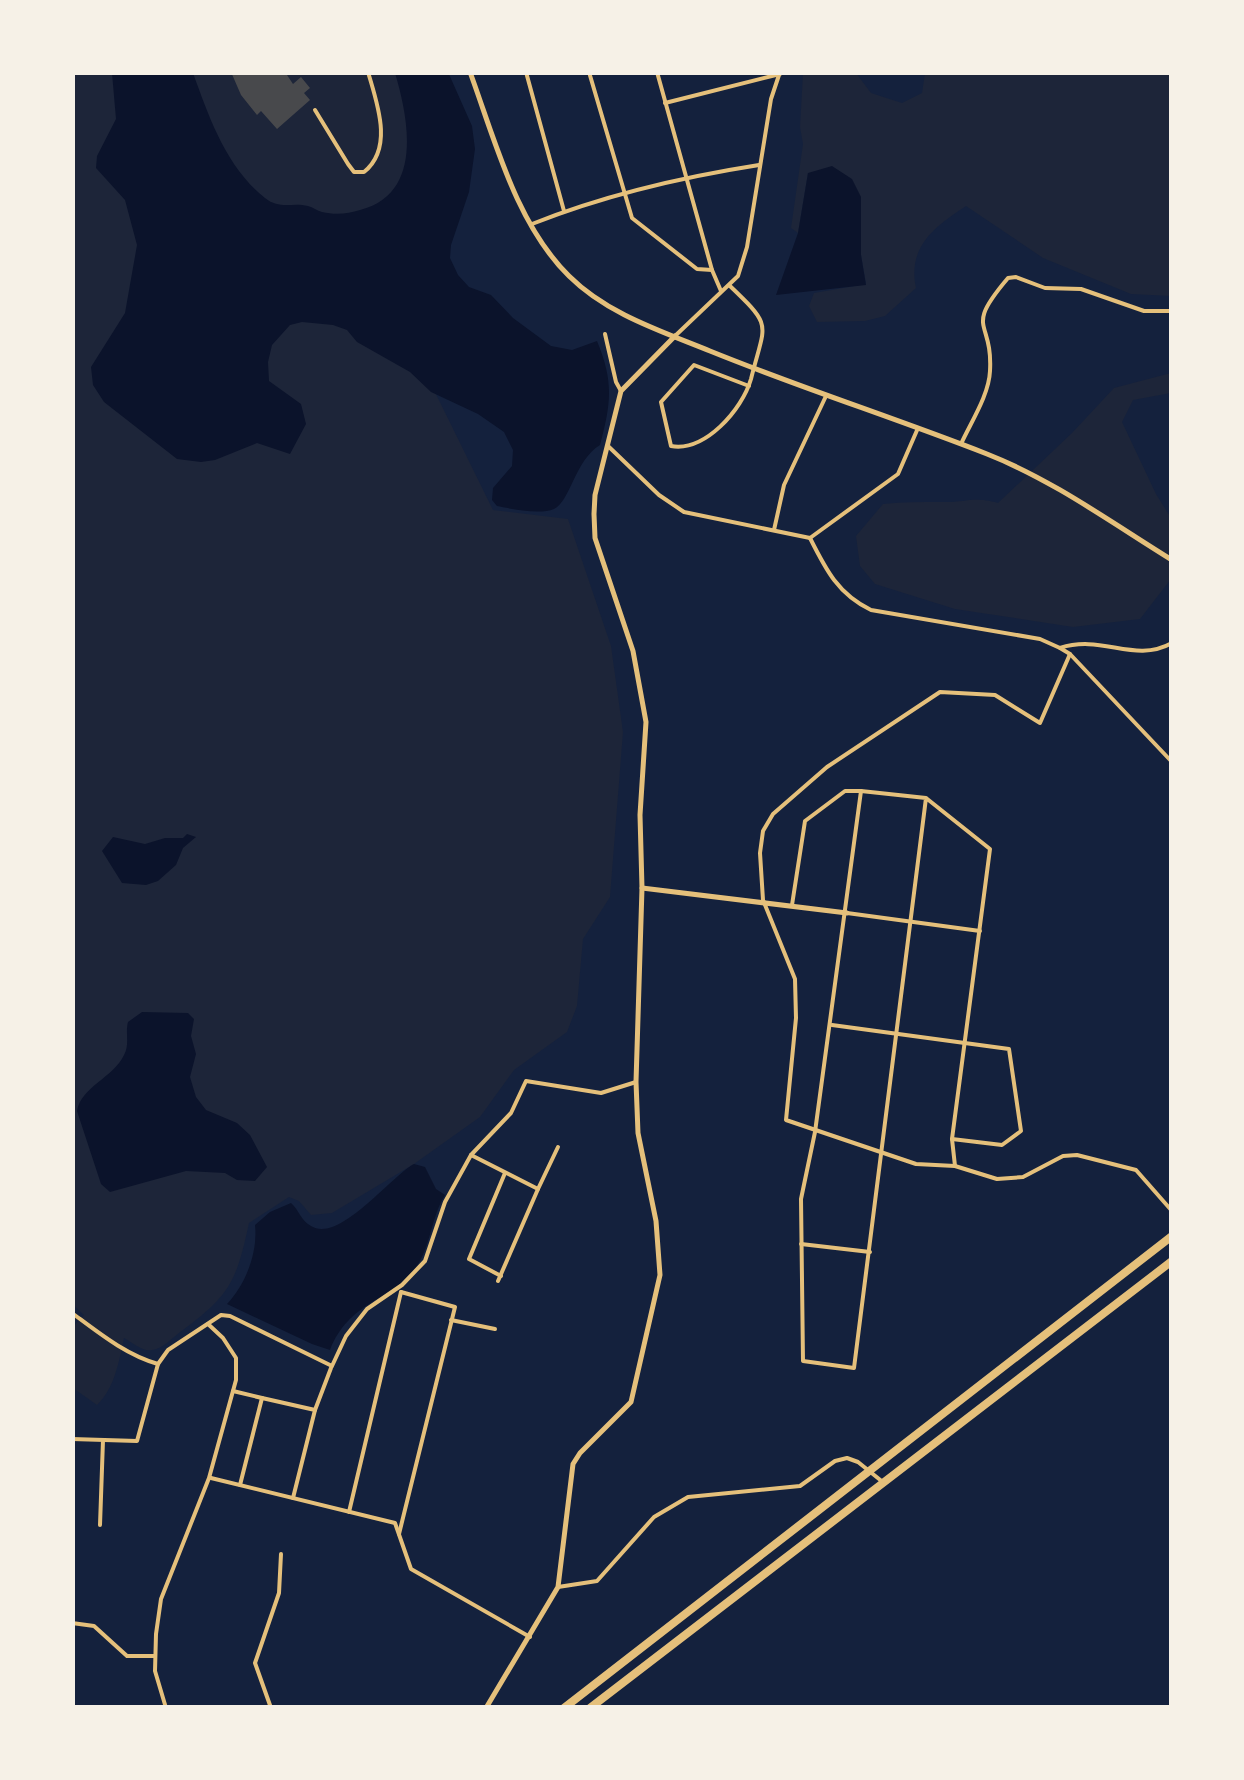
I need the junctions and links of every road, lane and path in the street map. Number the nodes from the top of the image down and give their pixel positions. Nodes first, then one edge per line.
1 (368, 72) edge
2 (470, 72) edge
3 (526, 72) edge
4 (589, 72) edge
5 (657, 72) edge
6 (780, 74) edge
7 (665, 103) junction
8 (315, 110) dead end
9 (759, 166) junction
10 (688, 176) junction
11 (624, 194) junction
12 (564, 211) junction
13 (532, 224) junction
14 (712, 270) junction
15 (730, 286) junction
16 (721, 290) junction
17 (1172, 311) edge
18 (605, 334) dead end
19 (674, 336) junction
20 (753, 368) junction
21 (749, 386) junction
22 (622, 391) junction
23 (826, 396) junction
24 (918, 428) junction
25 (960, 444) junction
26 (608, 446) junction
27 (774, 530) junction
28 (810, 538) junction
29 (1172, 560) edge
30 (1170, 644) edge
31 (1060, 648) junction
32 (1070, 654) junction
33 (1172, 654) edge
34 (1172, 762) edge
35 (861, 792) junction
36 (926, 798) junction
37 (642, 888) junction
38 (763, 900) junction
39 (792, 905) junction
40 (847, 913) junction
41 (912, 921) junction
42 (980, 931) junction
43 (830, 1025) junction
44 (898, 1034) junction
45 (964, 1042) junction
46 (636, 1082) junction
47 (815, 1132) junction
48 (952, 1139) junction
49 (558, 1147) dead end
50 (882, 1153) junction
51 (471, 1155) junction
52 (955, 1166) junction
53 (506, 1173) junction
54 (538, 1189) junction
55 (1172, 1212) edge
56 (1172, 1236) edge
57 (802, 1244) junction
58 (870, 1252) junction
59 (1172, 1261) edge
60 (402, 1289) junction
61 (72, 1313) edge
62 (452, 1320) junction
63 (208, 1324) junction
64 (495, 1329) dead end
65 (158, 1364) junction
66 (332, 1366) junction
67 (232, 1391) junction
68 (262, 1398) junction
69 (315, 1410) junction
70 (72, 1440) edge
71 (104, 1440) junction
72 (869, 1472) junction
73 (209, 1478) junction
74 (884, 1483) junction
75 (240, 1485) junction
76 (293, 1498) junction
77 (348, 1512) junction
78 (100, 1525) dead end
79 (399, 1534) junction
80 (281, 1554) dead end
81 (558, 1587) junction
82 (72, 1623) edge
83 (530, 1637) junction
84 (156, 1656) junction
85 (166, 1708) edge
86 (271, 1708) edge
87 (486, 1708) edge
88 (564, 1708) edge
89 (590, 1708) edge

1 - 8 street
2 - 13 street
3 - 12 street
4 - 11 street
5 - 7 street
6 - 7 street
6 - 9 street
7 - 10 street
9 - 10 street
9 - 15 street
10 - 11 street
10 - 14 street
11 - 12 street
11 - 14 street
12 - 13 street
13 - 19 street
14 - 16 street
15 - 16 street
15 - 20 street
16 - 19 street
17 - 25 street
18 - 22 street
19 - 20 street
19 - 22 street
20 - 21 street
20 - 23 street
21 - 21 street
22 - 26 street
23 - 24 street
23 - 27 street
24 - 25 street
24 - 28 street
25 - 29 street
26 - 27 street
26 - 37 street
27 - 28 street
28 - 31 street
30 - 31 street
30 - 33 street
31 - 32 street
32 - 34 street
32 - 38 street
35 - 36 street
35 - 39 street
35 - 40 street
36 - 41 street
36 - 42 street
37 - 38 street
37 - 46 street
38 - 39 street
38 - 47 street
39 - 40 street
40 - 41 street
40 - 43 street
41 - 42 street
41 - 44 street
42 - 45 street
43 - 44 street
43 - 47 street
44 - 45 street
44 - 50 street
45 - 48 street
45 - 48 street
46 - 51 street
46 - 81 street
47 - 50 street
47 - 57 street
48 - 52 street
49 - 54 street
50 - 52 street
50 - 58 street
51 - 53 street
51 - 60 street
52 - 55 street
53 - 54 street
53 - 54 street
56 - 72 main road
57 - 58 street
57 - 58 street
59 - 74 main road
60 - 62 street
60 - 66 street
60 - 77 street
61 - 65 street
62 - 64 street
62 - 79 street
63 - 65 street
63 - 66 street
63 - 67 street
65 - 71 street
66 - 69 street
67 - 68 street
67 - 73 street
68 - 69 street
68 - 75 street
69 - 76 street
70 - 71 street
71 - 78 street
72 - 74 street
72 - 81 street
72 - 88 main road
73 - 75 street
73 - 84 street
74 - 89 main road
75 - 76 street
76 - 77 street
77 - 79 street
79 - 83 street
80 - 86 street
81 - 83 street
82 - 84 street
83 - 87 street
84 - 85 street

